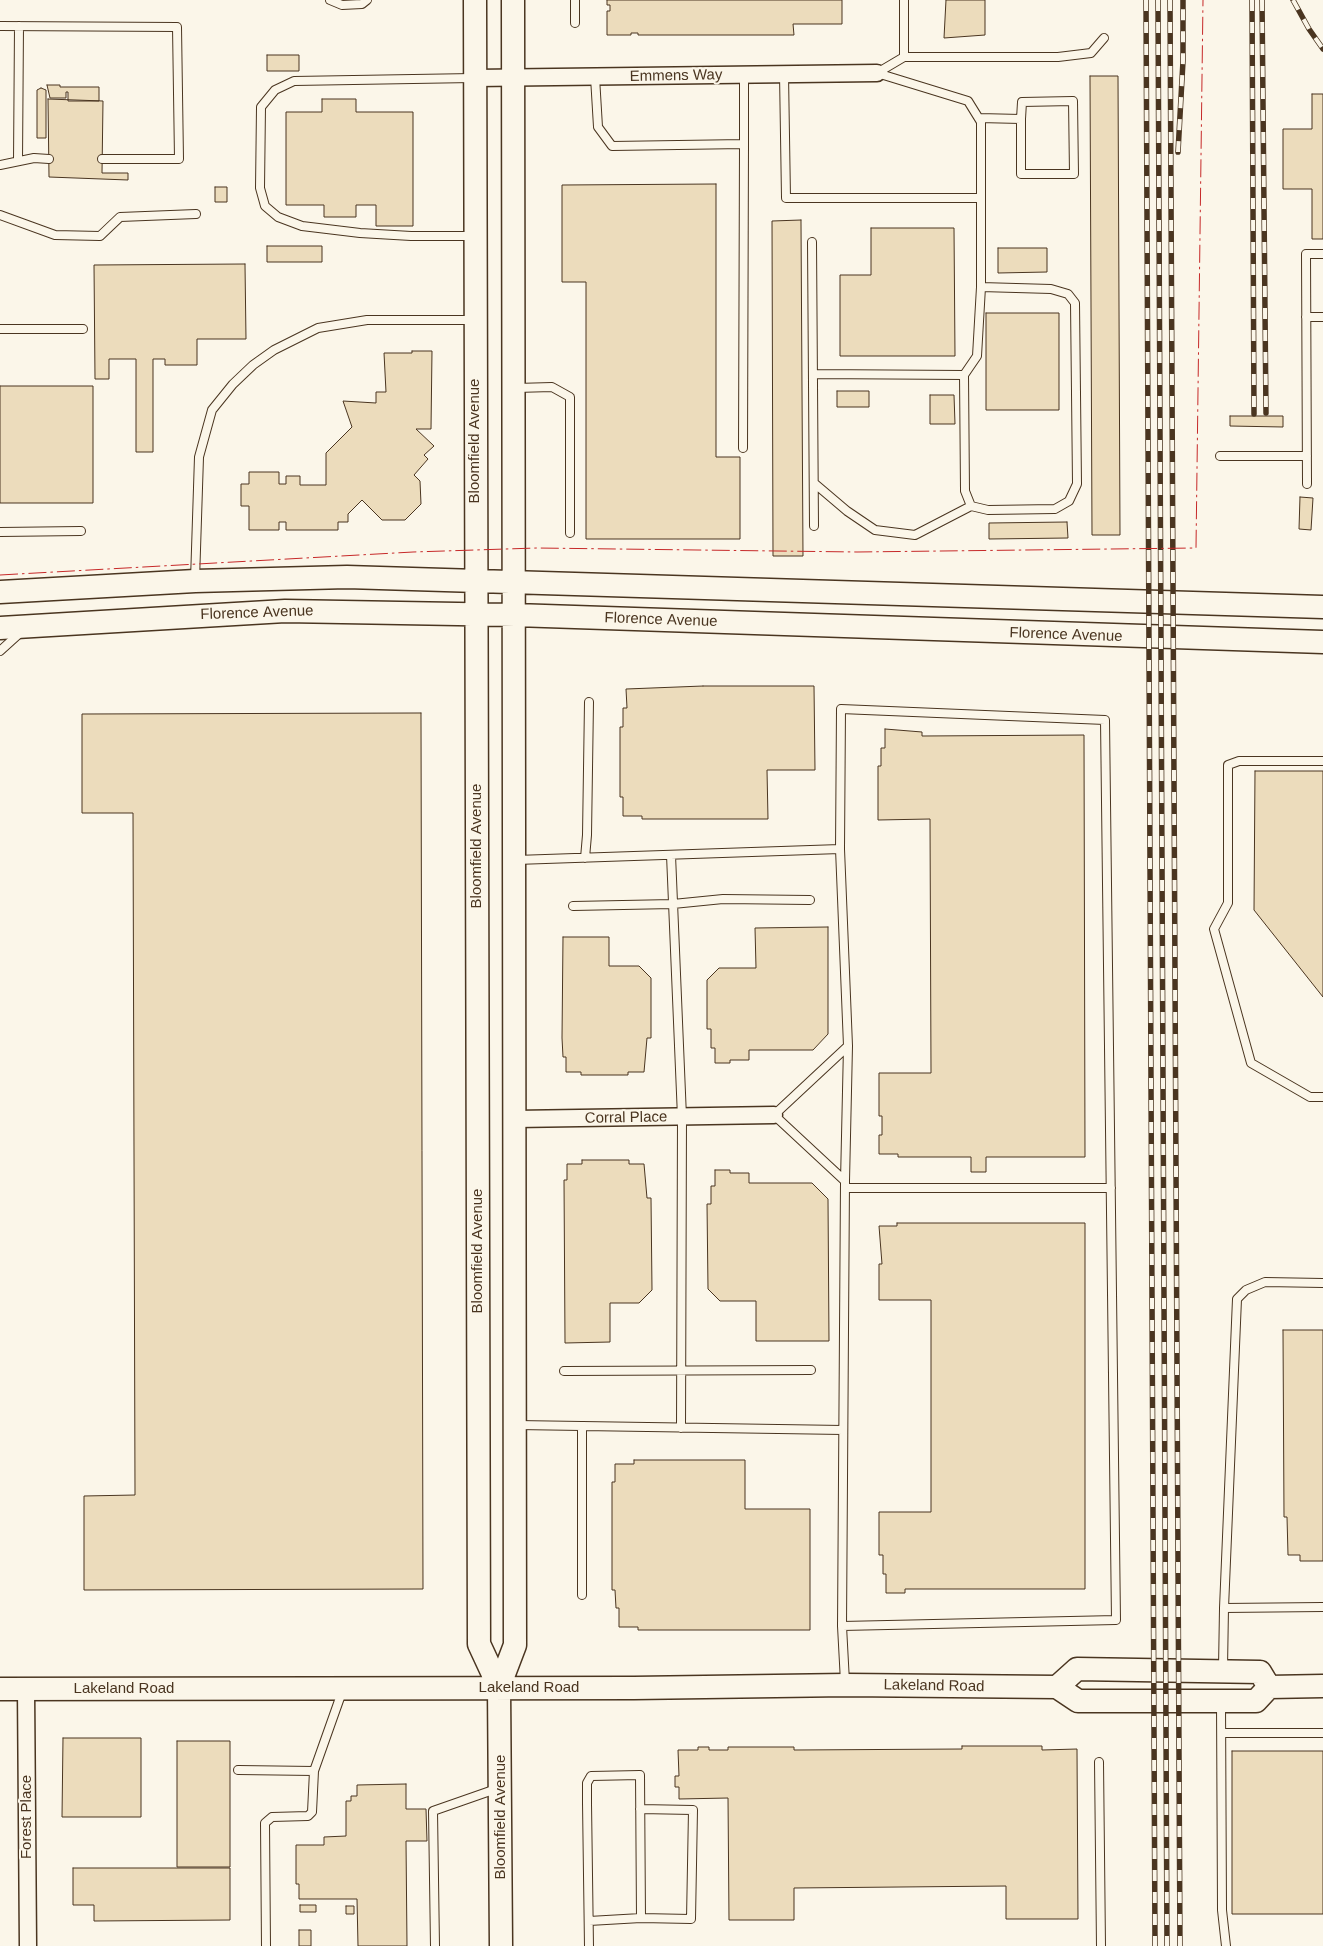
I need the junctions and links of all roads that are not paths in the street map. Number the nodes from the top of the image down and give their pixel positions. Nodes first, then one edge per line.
1 (330, 0) edge
2 (367, 0) edge
3 (475, 0) edge
4 (513, 0) edge
5 (575, 0) edge
6 (904, 0) edge
7 (575, 24) dead end
8 (0, 26) edge
9 (19, 26) junction
10 (1104, 38) dead end
11 (904, 57) junction
12 (877, 72) junction
13 (784, 74) junction
14 (744, 75) junction
15 (595, 77) junction
16 (475, 78) junction
17 (514, 78) junction
18 (979, 118) junction
19 (1021, 119) junction
20 (744, 144) junction
21 (48, 158) dead end
22 (102, 159) dead end
23 (18, 161) junction
24 (0, 165) edge
25 (981, 198) junction
26 (196, 214) dead end
27 (0, 215) edge
28 (475, 236) junction
29 (812, 242) dead end
30 (1323, 254) edge
31 (981, 287) junction
32 (1306, 317) junction
33 (1323, 317) edge
34 (475, 320) junction
35 (83, 328) dead end
36 (0, 329) edge
37 (813, 374) junction
38 (964, 375) junction
39 (514, 388) junction
40 (743, 448) dead end
41 (1220, 456) dead end
42 (1307, 456) junction
43 (814, 483) junction
44 (1307, 484) dead end
45 (971, 506) junction
46 (814, 526) dead end
47 (81, 531) dead end
48 (0, 532) edge
49 (570, 533) dead end
50 (476, 580) junction
51 (195, 581) junction
52 (514, 581) junction
53 (0, 592) edge
54 (1323, 607) edge
55 (476, 615) junction
56 (515, 615) junction
57 (176, 617) junction
58 (27, 626) junction
59 (0, 628) edge
60 (1323, 642) edge
61 (0, 651) edge
62 (589, 702) dead end
63 (1323, 761) edge
64 (840, 849) junction
65 (671, 855) junction
66 (585, 858) junction
67 (514, 860) junction
68 (810, 900) dead end
69 (673, 904) junction
70 (573, 906) dead end
71 (848, 1046) junction
72 (1323, 1097) edge
73 (774, 1115) junction
74 (682, 1117) junction
75 (478, 1119) junction
76 (515, 1119) junction
77 (845, 1184) junction
78 (1111, 1188) junction
79 (1323, 1283) edge
80 (564, 1370) dead end
81 (681, 1370) junction
82 (811, 1370) dead end
83 (515, 1425) junction
84 (582, 1426) junction
85 (681, 1428) junction
86 (843, 1430) junction
87 (582, 1595) dead end
88 (1224, 1608) junction
89 (1323, 1608) edge
90 (842, 1626) junction
91 (1223, 1670) junction
92 (846, 1685) junction
93 (1269, 1686) junction
94 (1323, 1686) edge
95 (499, 1687) junction
96 (1057, 1687) junction
97 (344, 1688) junction
98 (0, 1689) edge
99 (26, 1689) junction
100 (1221, 1701) junction
101 (1222, 1733) junction
102 (1323, 1733) edge
103 (1099, 1762) dead end
104 (238, 1770) dead end
105 (314, 1771) junction
106 (500, 1787) junction
107 (640, 1809) junction
108 (641, 1918) junction
109 (589, 1921) junction
110 (28, 1946) edge
111 (266, 1946) edge
112 (435, 1946) edge
113 (502, 1946) edge
114 (589, 1946) edge
115 (1101, 1946) edge
116 (1226, 1946) edge

1 - 2 lane
3 - 16 main road, Bloomfield Avenue
4 - 17 main road, Bloomfield Avenue
5 - 7 lane
6 - 11 lane
8 - 9 lane
9 - 22 lane
9 - 23 lane
10 - 11 lane
11 - 12 lane
12 - 13 street, Emmens Way
12 - 18 lane
13 - 14 street, Emmens Way
13 - 25 lane
14 - 15 street, Emmens Way
14 - 20 lane
15 - 17 street, Emmens Way
15 - 20 lane
16 - 17 street, Emmens Way
16 - 28 main road, Bloomfield Avenue
16 - 28 lane
17 - 39 main road, Bloomfield Avenue
18 - 19 lane
18 - 25 lane
19 - 19 lane
20 - 40 lane
21 - 23 lane
23 - 24 lane
25 - 31 lane
26 - 27 lane
28 - 34 main road, Bloomfield Avenue
29 - 37 lane
30 - 32 lane
31 - 38 lane
31 - 45 lane
32 - 33 lane
32 - 42 lane
34 - 50 main road, Bloomfield Avenue
34 - 51 lane
35 - 36 lane
37 - 38 lane
37 - 43 lane
38 - 45 lane
39 - 49 lane
39 - 52 main road, Bloomfield Avenue
41 - 42 lane
42 - 44 lane
43 - 45 lane
43 - 46 lane
47 - 48 lane
50 - 51 main road
50 - 52 main road
50 - 55 main road, Bloomfield Avenue
51 - 53 main road
51 - 57 main road
52 - 54 main road
52 - 56 main road, Bloomfield Avenue
55 - 56 main road, Florence Avenue
55 - 57 main road, Florence Avenue
55 - 75 main road, Bloomfield Avenue
56 - 60 main road, Florence Avenue
56 - 67 main road, Bloomfield Avenue
57 - 58 main road, Florence Avenue
58 - 59 main road, Florence Avenue
58 - 61 lane
62 - 66 lane
63 - 72 lane
64 - 65 lane
64 - 71 lane
64 - 78 lane
65 - 66 lane
65 - 69 lane
66 - 67 lane
67 - 76 main road, Bloomfield Avenue
68 - 69 lane
69 - 70 lane
69 - 74 lane
71 - 73 lane
71 - 77 lane
73 - 74 street, Corral Place
73 - 77 lane
74 - 76 street, Corral Place
74 - 81 lane
75 - 76 main road, Corral Place
75 - 95 main road, Bloomfield Avenue
76 - 83 main road, Bloomfield Avenue
77 - 78 lane
77 - 86 lane
78 - 90 lane
79 - 88 lane
80 - 81 lane
81 - 82 lane
81 - 85 lane
83 - 84 lane
83 - 95 main road, Bloomfield Avenue
84 - 85 lane
84 - 87 lane
85 - 86 lane
86 - 90 lane
88 - 89 lane
88 - 91 lane
90 - 92 lane
91 - 93 main road
91 - 96 main road
92 - 95 main road, Lakeland Road
92 - 96 main road, Lakeland Road
93 - 94 main road
93 - 100 main road
95 - 97 main road, Lakeland Road
95 - 106 main road, Bloomfield Avenue
96 - 100 main road
97 - 99 main road, Lakeland Road
97 - 105 lane
98 - 99 main road, Lakeland Road
99 - 110 street, Forest Place
100 - 101 lane
101 - 102 lane
101 - 116 lane
103 - 115 lane
104 - 105 lane
105 - 111 lane
106 - 112 lane
106 - 113 main road, Bloomfield Avenue
107 - 108 lane
107 - 108 lane
107 - 109 lane
108 - 109 lane
109 - 114 lane

